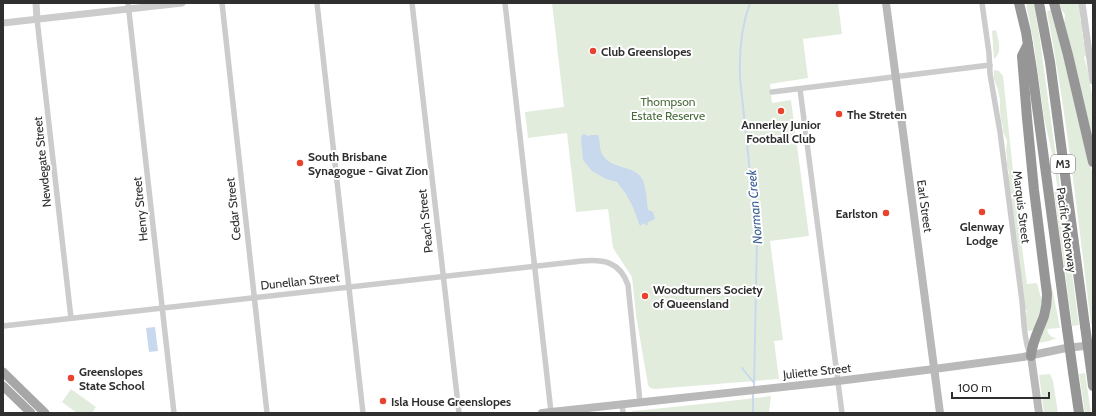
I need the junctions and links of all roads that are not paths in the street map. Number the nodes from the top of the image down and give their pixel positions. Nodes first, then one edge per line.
1 (36, 3) edge
2 (182, 3) edge
3 (222, 3) edge
4 (318, 3) edge
5 (412, 3) edge
6 (505, 3) edge
7 (886, 3) edge
8 (982, 3) edge
9 (1019, 3) edge
10 (1039, 3) edge
11 (1054, 3) edge
12 (1082, 3) edge
13 (128, 6) edge
14 (37, 19) junction
15 (3, 23) edge
16 (1028, 44) junction
17 (1091, 52) edge
18 (990, 65) junction
19 (896, 77) junction
20 (1093, 81) edge
21 (800, 89) junction
22 (772, 92) dead end
23 (1093, 162) edge
24 (534, 266) junction
25 (443, 276) junction
26 (349, 287) junction
27 (255, 298) junction
28 (162, 308) junction
29 (71, 318) junction
30 (3, 326) edge
31 (1093, 345) edge
32 (1031, 356) junction
33 (934, 369) junction
34 (3, 372) edge
35 (838, 381) junction
36 (3, 386) edge
37 (1093, 386) edge
38 (640, 402) junction
39 (622, 404) junction
40 (551, 412) junction
41 (30, 413) edge
42 (45, 413) edge
43 (174, 413) edge
44 (268, 413) edge
45 (363, 413) edge
46 (459, 413) edge
47 (542, 413) edge
48 (623, 413) edge
49 (842, 413) edge
50 (940, 413) edge
51 (1038, 413) edge
52 (1079, 413) edge

1 - 14 street, Newdegate Street
2 - 13 street
3 - 27 street, Cedar Street
4 - 26 street
5 - 25 street, Peach Street
6 - 24 street
7 - 19 main road, Earl Street
8 - 18 street, Marquis Street
9 - 16 highway, Pacific Motorway / M3
10 - 37 highway, Pacific Motorway / M3, bridge
11 - 23 highway
12 - 17 street
13 - 14 street
13 - 28 street, Henry Street
14 - 15 street
14 - 29 street, Newdegate Street
16 - 32 highway
16 - 52 highway, Pacific Motorway / M3, bridge
17 - 20 street
18 - 19 street
18 - 32 street, Marquis Street
19 - 21 street
19 - 33 main road, Earl Street
21 - 22 street
21 - 35 street
24 - 25 street, Dunellan Street
24 - 38 street, Dunellan Street
24 - 40 street
25 - 26 street, Dunellan Street
25 - 46 street, Peach Street
26 - 27 street, Dunellan Street
26 - 45 street
27 - 28 street, Dunellan Street
27 - 44 street, Cedar Street
28 - 29 street, Dunellan Street
28 - 43 street, Henry Street
29 - 30 street, Dunellan Street
31 - 32 main road, Juliette Street
32 - 33 main road, Juliette Street
32 - 51 main road, Marquis Street
33 - 35 main road, Juliette Street
33 - 50 main road, Earl Street
34 - 42 main road
35 - 38 main road, Juliette Street
35 - 49 street
36 - 41 main road
38 - 39 main road, Juliette Street
39 - 40 main road, Juliette Street
39 - 48 street
40 - 47 main road, Juliette Street

